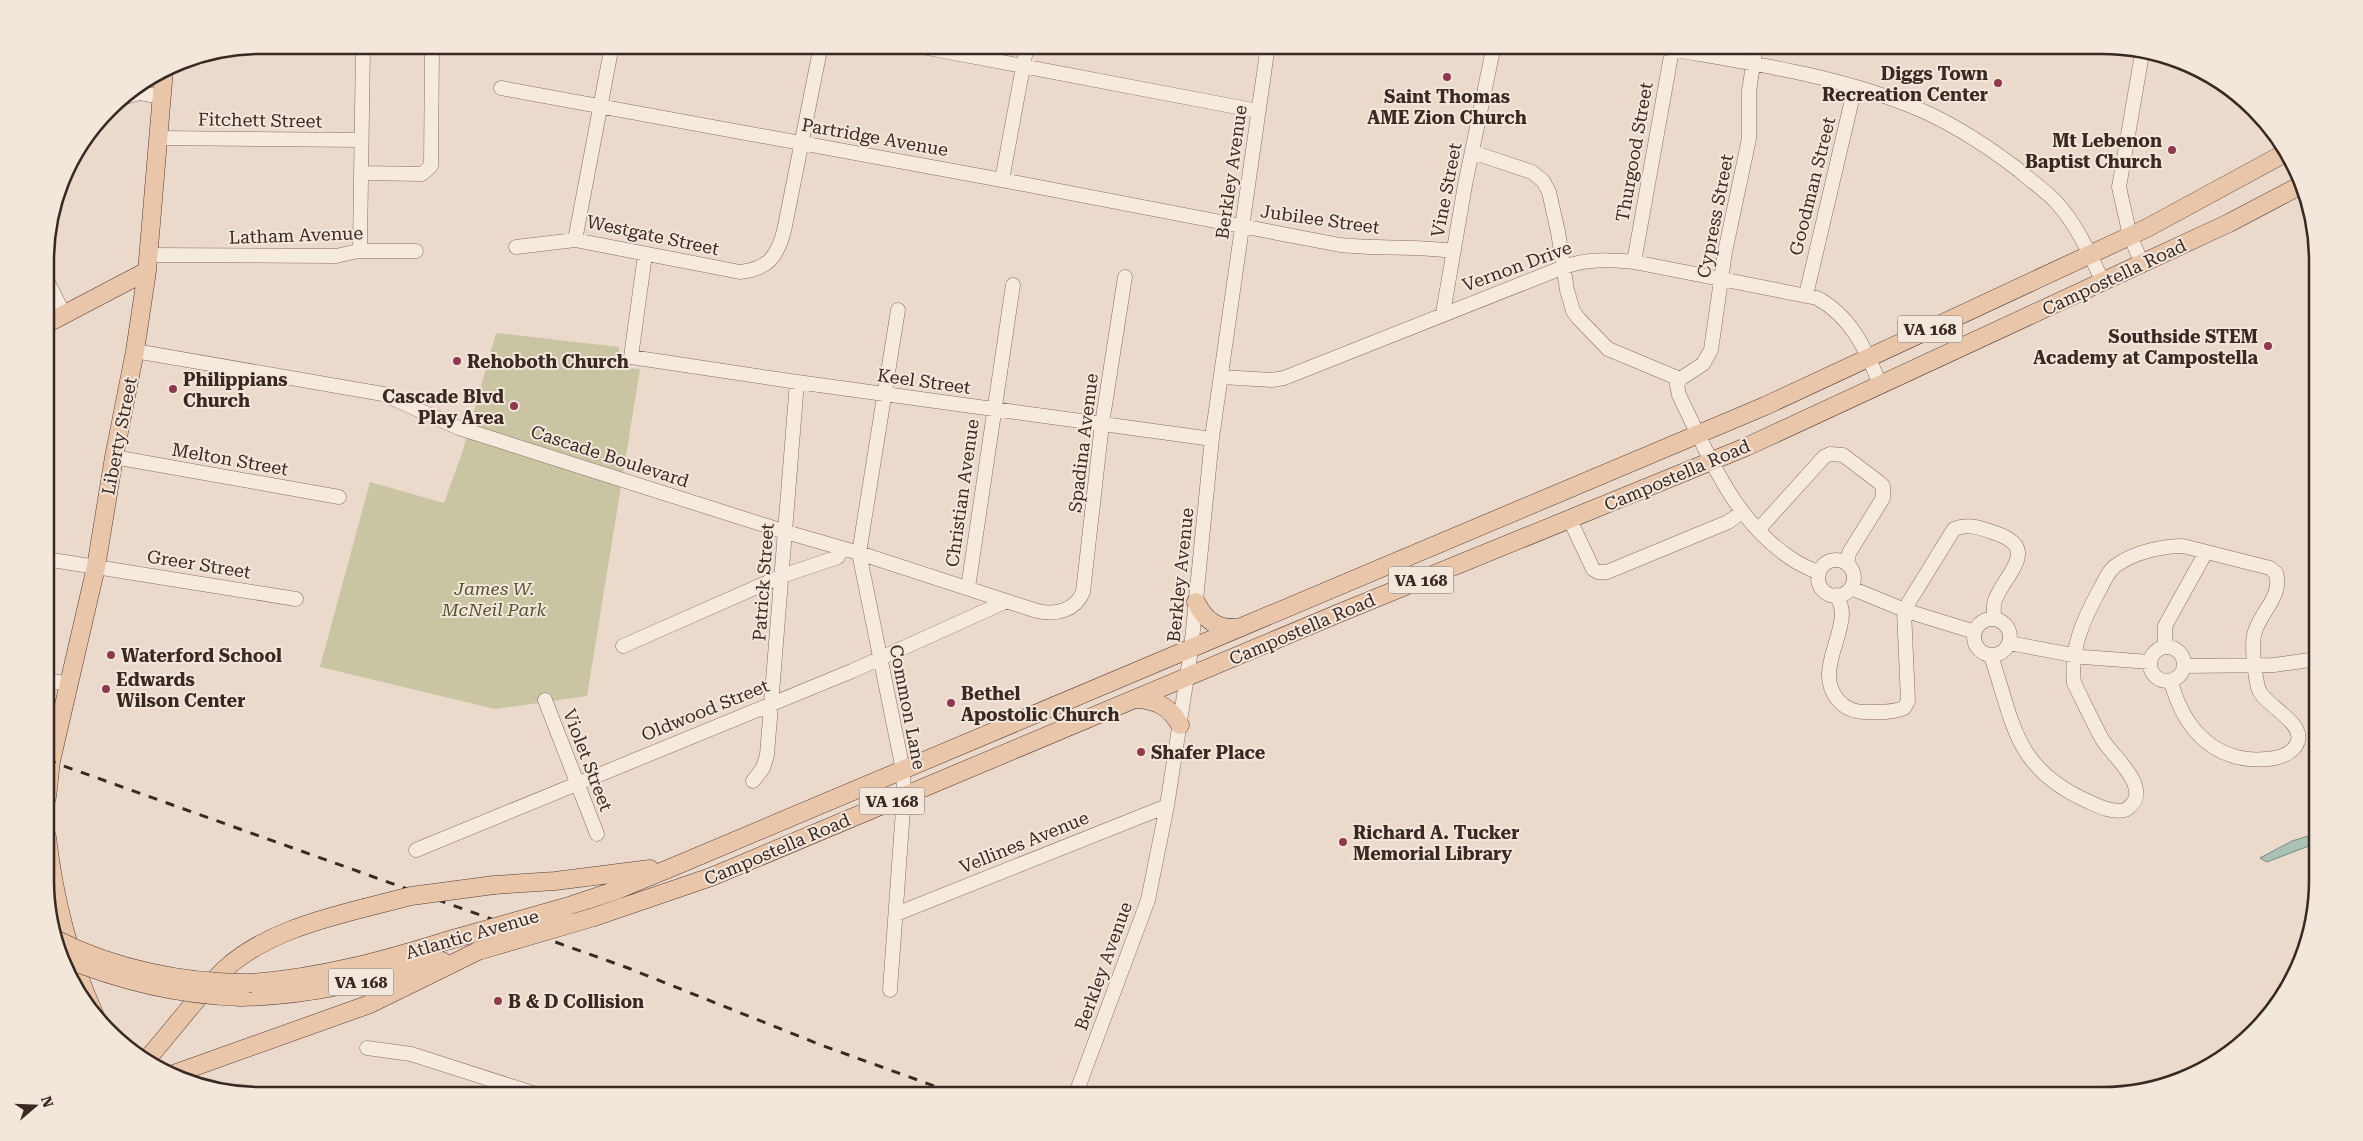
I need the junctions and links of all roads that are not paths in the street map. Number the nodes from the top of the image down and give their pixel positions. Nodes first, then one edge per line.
1 (363, 54) edge
2 (432, 54) edge
3 (610, 54) edge
4 (819, 54) edge
5 (957, 54) edge
6 (1025, 54) edge
7 (1267, 54) edge
8 (1492, 54) edge
9 (1671, 54) edge
10 (1694, 54) edge
11 (1755, 54) edge
12 (2141, 58) edge
13 (1753, 65) junction
14 (1023, 67) junction
15 (163, 78) edge
16 (1855, 87) junction
17 (501, 88) dead end
18 (140, 93) edge
19 (162, 97) junction
20 (600, 106) junction
21 (1258, 111) junction
22 (159, 138) junction
23 (361, 140) junction
24 (803, 143) junction
25 (1472, 152) junction
26 (2281, 155) edge
27 (361, 173) junction
28 (1002, 180) junction
29 (2296, 188) edge
30 (1242, 226) junction
31 (2130, 236) junction
32 (575, 240) junction
33 (516, 247) dead end
34 (358, 251) junction
35 (416, 251) dead end
36 (1453, 251) junction
37 (645, 255) junction
38 (2089, 255) junction
39 (1634, 262) junction
40 (148, 263) junction
41 (2142, 263) junction
42 (1564, 267) junction
43 (1125, 277) dead end
44 (1721, 278) junction
45 (2103, 282) junction
46 (1013, 285) dead end
47 (1806, 294) junction
48 (54, 295) edge
49 (898, 310) dead end
50 (1443, 313) junction
51 (64, 314) junction
52 (54, 320) edge
53 (135, 351) junction
54 (1869, 357) junction
55 (1221, 377) junction
56 (1680, 379) junction
57 (796, 382) junction
58 (1880, 385) junction
59 (883, 394) junction
60 (993, 409) junction
61 (1102, 424) junction
62 (1698, 435) junction
63 (1212, 439) junction
64 (114, 458) junction
65 (1711, 461) junction
66 (340, 497) dead end
67 (1742, 512) junction
68 (1570, 520) junction
69 (1758, 530) junction
70 (786, 532) junction
71 (2206, 552) junction
72 (859, 553) junction
73 (838, 557) dead end
74 (54, 560) edge
75 (1847, 564) junction
76 (96, 566) junction
77 (1819, 573) junction
78 (782, 576) junction
79 (968, 588) junction
80 (1851, 588) junction
81 (1838, 596) junction
82 (296, 599) dead end
83 (1007, 601) junction
84 (1196, 602) junction
85 (1069, 608) joint
86 (1904, 610) junction
87 (1994, 619) junction
88 (1243, 628) junction
89 (1974, 632) junction
90 (2009, 643) junction
91 (622, 646) dead end
92 (2165, 646) junction
93 (1191, 650) junction
94 (1991, 656) junction
95 (2074, 656) junction
96 (879, 657) junction
97 (2309, 660) edge
98 (2150, 662) junction
99 (2255, 665) junction
100 (2184, 666) junction
101 (1187, 677) junction
102 (2171, 680) junction
103 (54, 681) edge
104 (69, 684) junction
105 (1136, 699) junction
106 (545, 700) dead end
107 (773, 702) junction
108 (1180, 725) junction
109 (54, 748) edge
110 (903, 770) junction
111 (752, 781) dead end
112 (578, 783) junction
113 (904, 796) junction
114 (1167, 806) junction
115 (597, 834) dead end
116 (416, 850) dead end
117 (680, 864) junction
118 (54, 879) edge
119 (896, 914) junction
120 (64, 943) edge
121 (478, 951) junction
122 (69, 960) edge
123 (84, 988) edge
124 (890, 990) dead end
125 (367, 1048) dead end
126 (150, 1055) edge
127 (180, 1071) edge
128 (514, 1087) edge
129 (1077, 1087) edge

1 - 23 street
2 - 27 street
3 - 20 street, Westgate Street
4 - 24 street
5 - 14 street
6 - 14 street
7 - 21 street, Berkley Avenue
8 - 25 street, Vine Street
9 - 39 street, Thurgood Street
10 - 13 street
11 - 13 street, Cypress Street
12 - 31 street
13 - 16 street
13 - 44 street, Cypress Street
14 - 21 street
14 - 28 street
15 - 19 main road, Liberty Street
16 - 38 street
16 - 47 street, Goodman Street
17 - 20 street, Partridge Avenue
18 - 19 street
19 - 22 main road, Liberty Street
20 - 24 street, Partridge Avenue
20 - 32 street, Westgate Street
21 - 30 street, Berkley Avenue
22 - 23 street, Fitchett Street
22 - 40 main road, Liberty Street
23 - 27 street
24 - 28 street, Partridge Avenue
24 - 37 street, Westgate Street
25 - 36 street, Vine Street
25 - 42 street
26 - 31 main road, Campostella Road / VA 168
27 - 34 street
28 - 30 street, Partridge Avenue
29 - 41 main road, Campostella Road / VA 168
30 - 36 street, Jubilee Street
30 - 55 street, Berkley Avenue
31 - 38 main road, Campostella Road / VA 168
31 - 41 street
32 - 33 street
32 - 37 street, Westgate Street
34 - 35 street, Latham Avenue
34 - 40 street, Latham Avenue
36 - 50 street, Vine Street
37 - 57 street, Keel Street
38 - 45 street
38 - 54 main road, Campostella Road / VA 168
39 - 42 street, Vernon Drive
39 - 44 street, Vernon Drive
40 - 51 main road
40 - 53 main road, Liberty Street
41 - 45 main road, Campostella Road / VA 168
42 - 50 street, Vernon Drive
42 - 56 street
43 - 61 street, Spadina Avenue
44 - 47 street, Vernon Drive
44 - 56 street, Cypress Street
45 - 58 main road, Campostella Road / VA 168
46 - 60 street, Christian Avenue
47 - 54 street, Vernon Drive
48 - 51 street
49 - 59 street, Common Lane
50 - 55 street, Vernon Drive
51 - 52 main road
53 - 64 main road, Liberty Street
53 - 70 street, Cascade Boulevard
54 - 58 street, Vernon Drive
54 - 62 main road, Campostella Road / VA 168
55 - 63 street, Berkley Avenue
56 - 62 street
57 - 59 street, Keel Street
57 - 70 street, Patrick Street
58 - 65 main road, Campostella Road / VA 168
59 - 60 street, Keel Street
59 - 72 street, Common Lane
60 - 61 street, Keel Street
60 - 79 street, Christian Avenue
61 - 63 street, Keel Street
61 - 85 street, Spadina Avenue
62 - 65 street
62 - 88 main road, Campostella Road / VA 168
63 - 84 street, Berkley Avenue
64 - 66 street, Melton Street
64 - 76 main road, Liberty Street
65 - 67 street
65 - 68 main road, Campostella Road / VA 168
67 - 68 street
67 - 69 street
68 - 101 main road, Campostella Road / VA 168
69 - 75 street
69 - 77 street
70 - 72 street, Cascade Boulevard
70 - 78 street, Patrick Street
71 - 92 street
71 - 95 street
71 - 99 street
72 - 79 street, Cascade Boulevard
72 - 96 street, Common Lane
73 - 78 street
74 - 76 street, Greer Street
75 - 77 street
75 - 80 street
76 - 82 street, Greer Street
76 - 104 main road, Liberty Street
77 - 81 street
78 - 91 street
78 - 107 street, Patrick Street
79 - 83 street, Cascade Boulevard
80 - 81 street
80 - 86 street
81 - 86 street
83 - 85 street, Cascade Boulevard
83 - 96 street, Oldwood Street
84 - 88 main road
84 - 93 street, Berkley Avenue
86 - 87 street
86 - 89 street
87 - 89 street
87 - 90 street
88 - 93 main road, Campostella Road / VA 168
89 - 94 street
90 - 94 street
90 - 95 street
92 - 98 street
92 - 100 street
93 - 101 street, Berkley Avenue
93 - 110 main road, Campostella Road / VA 168
94 - 95 street
95 - 98 street
96 - 107 street, Oldwood Street
96 - 110 street, Common Lane
97 - 99 street
98 - 102 street
99 - 100 street
99 - 102 street
100 - 102 street
101 - 105 main road, Campostella Road / VA 168
101 - 108 street, Berkley Avenue
103 - 104 street
104 - 109 main road, Liberty Street
105 - 108 main road
105 - 113 main road, Campostella Road / VA 168
106 - 112 street, Violet Street
107 - 111 street, Patrick Street
107 - 112 street, Oldwood Street
108 - 114 street, Berkley Avenue
110 - 113 street, Common Lane
110 - 117 main road, Campostella Road / VA 168
112 - 115 street, Violet Street
112 - 116 street, Oldwood Street
113 - 119 street, Common Lane
113 - 121 main road, Campostella Road / VA 168, bridge
114 - 119 street, Vellines Avenue
114 - 129 street, Berkley Avenue
117 - 120 main road, Atlantic Avenue / VA 168, bridge
117 - 126 main road, bridge
118 - 123 main road
119 - 124 street, Common Lane
121 - 122 main road, Atlantic Avenue / VA 168, bridge
121 - 127 main road
125 - 128 street

